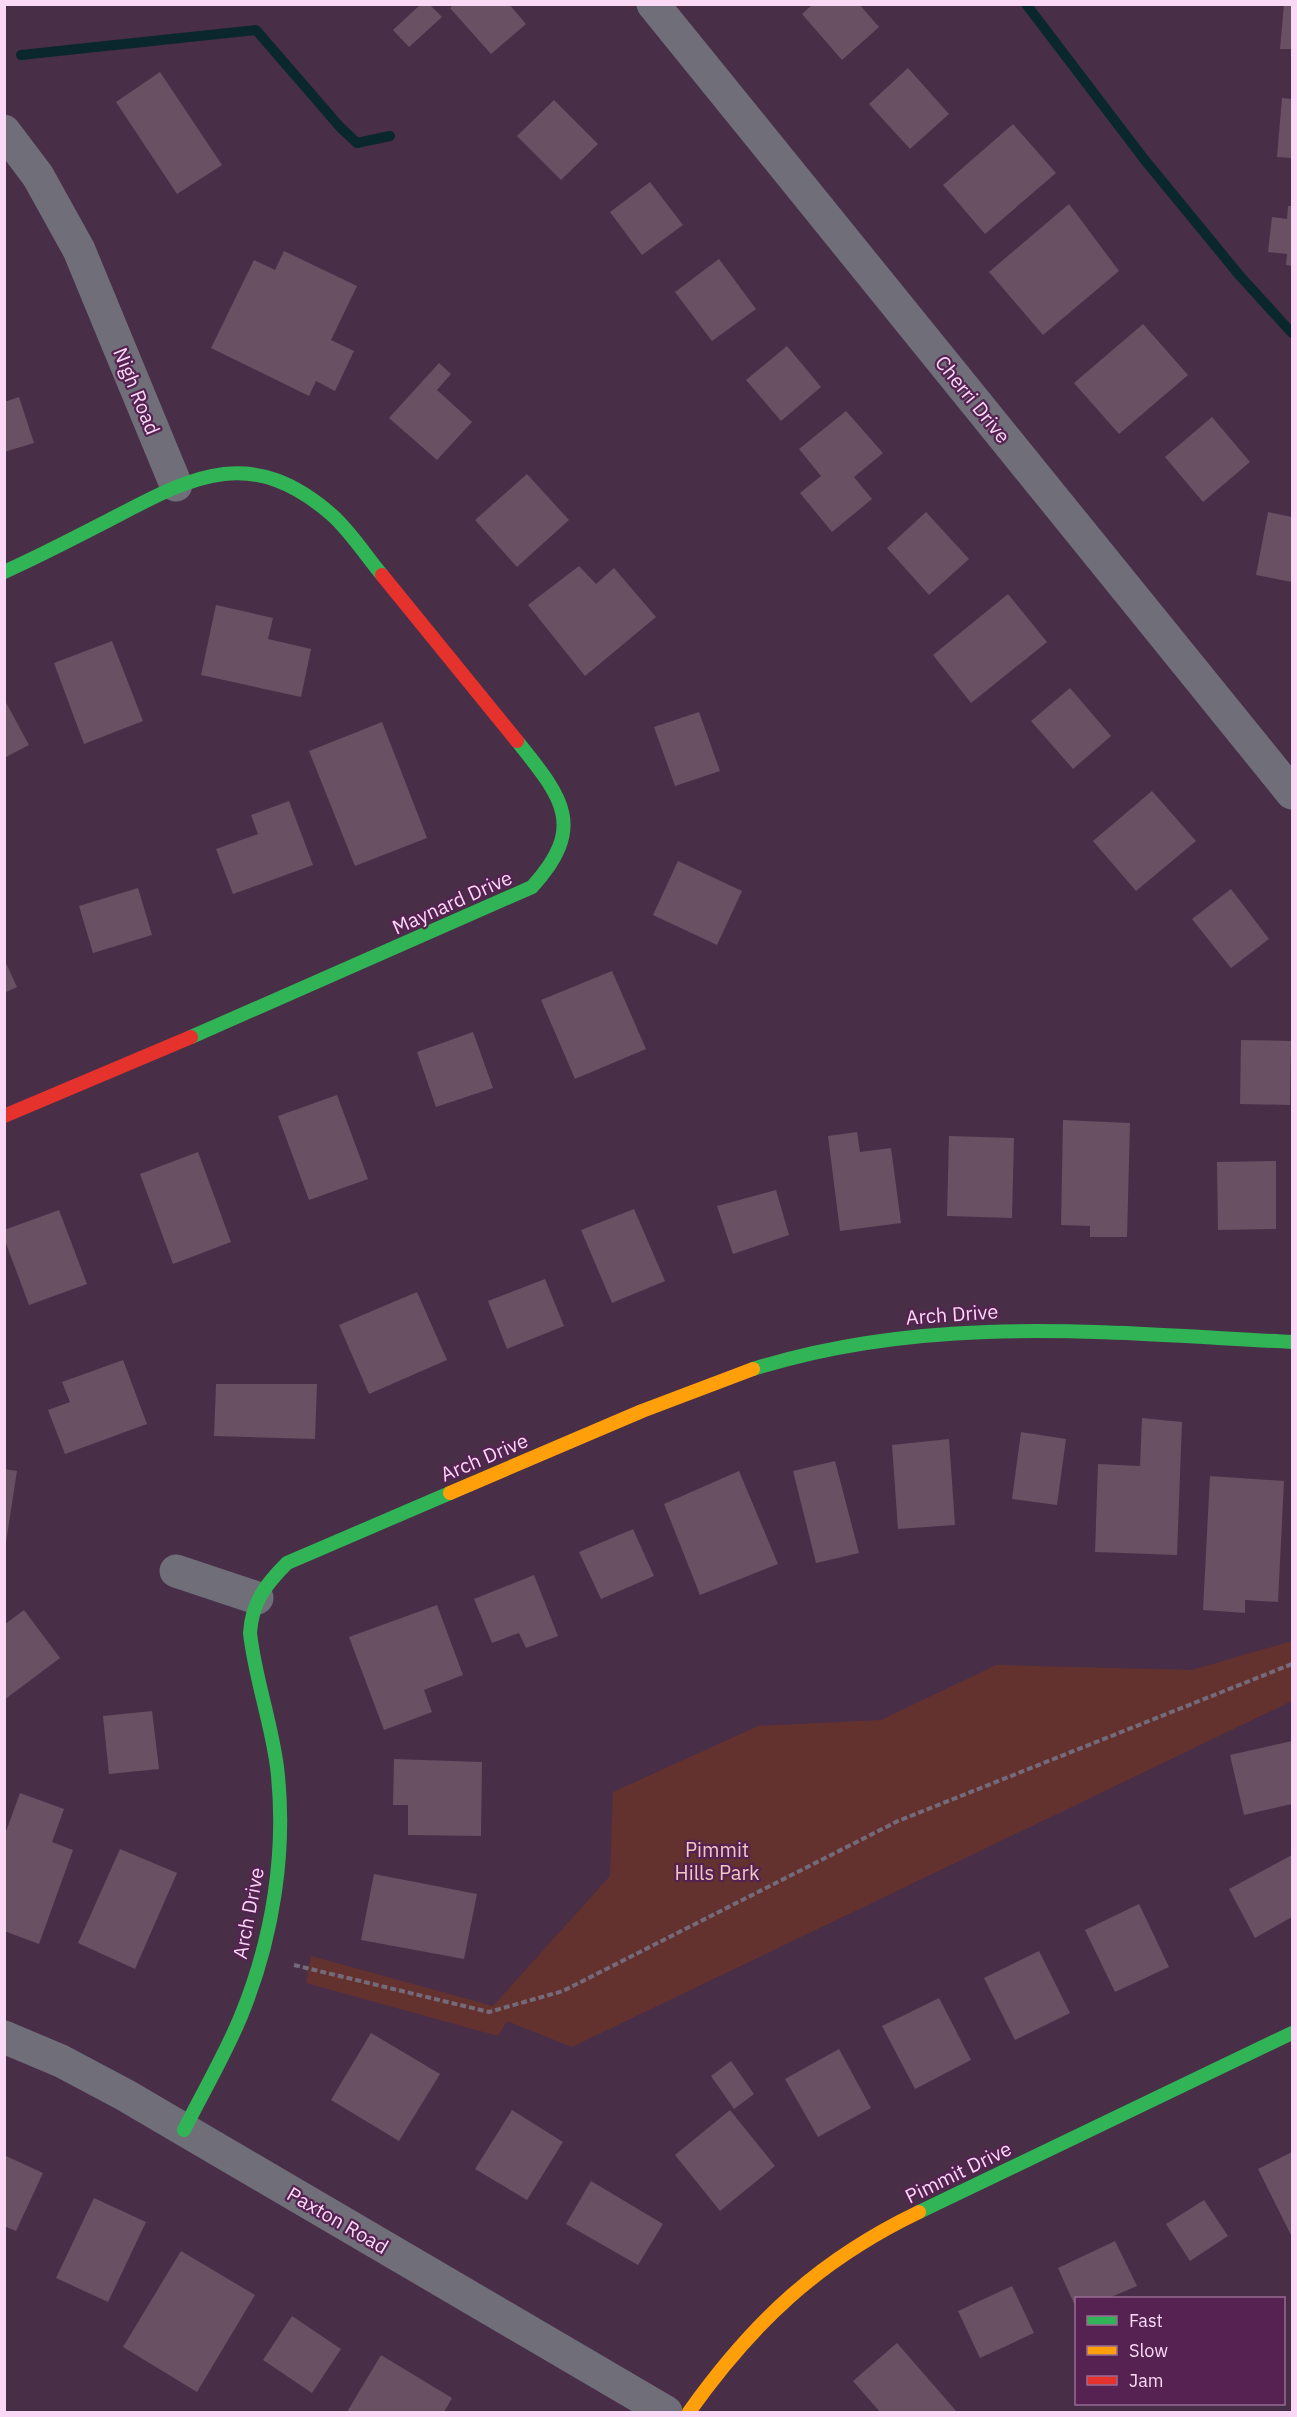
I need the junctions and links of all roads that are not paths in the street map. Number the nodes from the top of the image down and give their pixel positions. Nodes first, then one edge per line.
1 (653, 4) edge
2 (4, 131) edge
3 (176, 485) junction
4 (4, 572) edge
5 (1293, 793) edge
6 (4, 1116) edge
7 (1293, 1342) edge
8 (176, 1571) dead end
9 (257, 1598) junction
10 (1293, 2033) edge
11 (4, 2037) edge
12 (184, 2130) junction
13 (666, 2412) edge
14 (689, 2412) edge

1 - 5 street, Cherri Drive
2 - 3 street, Nigh Road
3 - 4 street
3 - 6 street, Maynard Drive
7 - 9 street, Arch Drive
8 - 9 street
9 - 12 street, Arch Drive
10 - 14 street, Pimmit Drive
11 - 12 street, Paxton Road
12 - 13 street, Paxton Road

